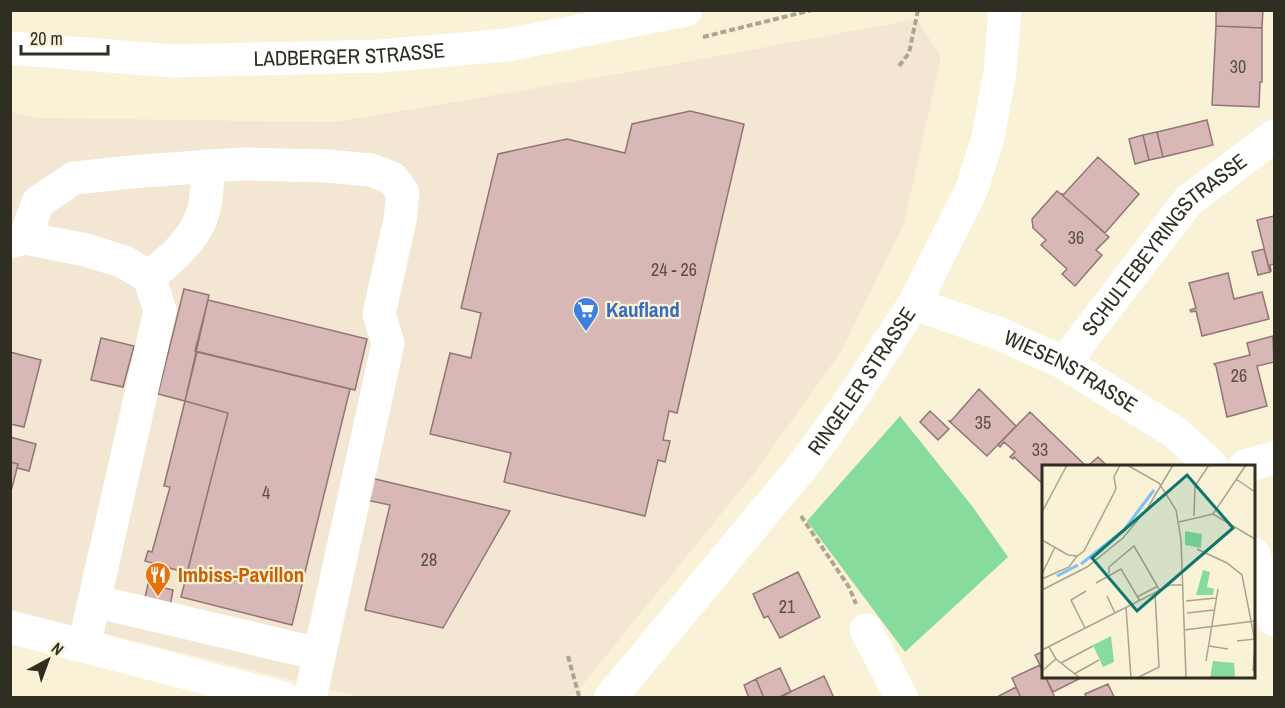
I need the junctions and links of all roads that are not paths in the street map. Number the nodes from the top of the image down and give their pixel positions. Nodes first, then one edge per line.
1 (686, 10) edge
2 (1005, 10) edge
3 (10, 48) edge
4 (1275, 136) edge
5 (209, 166) junction
6 (18, 240) edge
7 (150, 277) junction
8 (914, 304) junction
9 (1064, 363) junction
10 (1275, 458) edge
11 (1211, 465) edge
12 (1249, 465) edge
13 (1255, 557) edge
14 (94, 601) junction
15 (1275, 621) edge
16 (10, 627) edge
17 (866, 630) road end
18 (84, 646) junction
19 (320, 654) junction
20 (262, 695) edge
21 (310, 698) edge
22 (610, 698) edge
23 (902, 698) edge

1 - 3 street, LADBERGER STRASSE
2 - 8 street, RINGELER STRASSE
4 - 9 street, SCHULTEBEYRINGSTRASSE
5 - 6 street
5 - 7 street
5 - 19 street
6 - 7 street
7 - 14 street
8 - 9 street, WIESENSTRASSE
8 - 22 street, RINGELER STRASSE
9 - 11 street, WIESENSTRASSE
10 - 12 street
13 - 15 street
14 - 18 street
14 - 19 street
16 - 18 street
17 - 23 street
18 - 20 street
19 - 21 street

